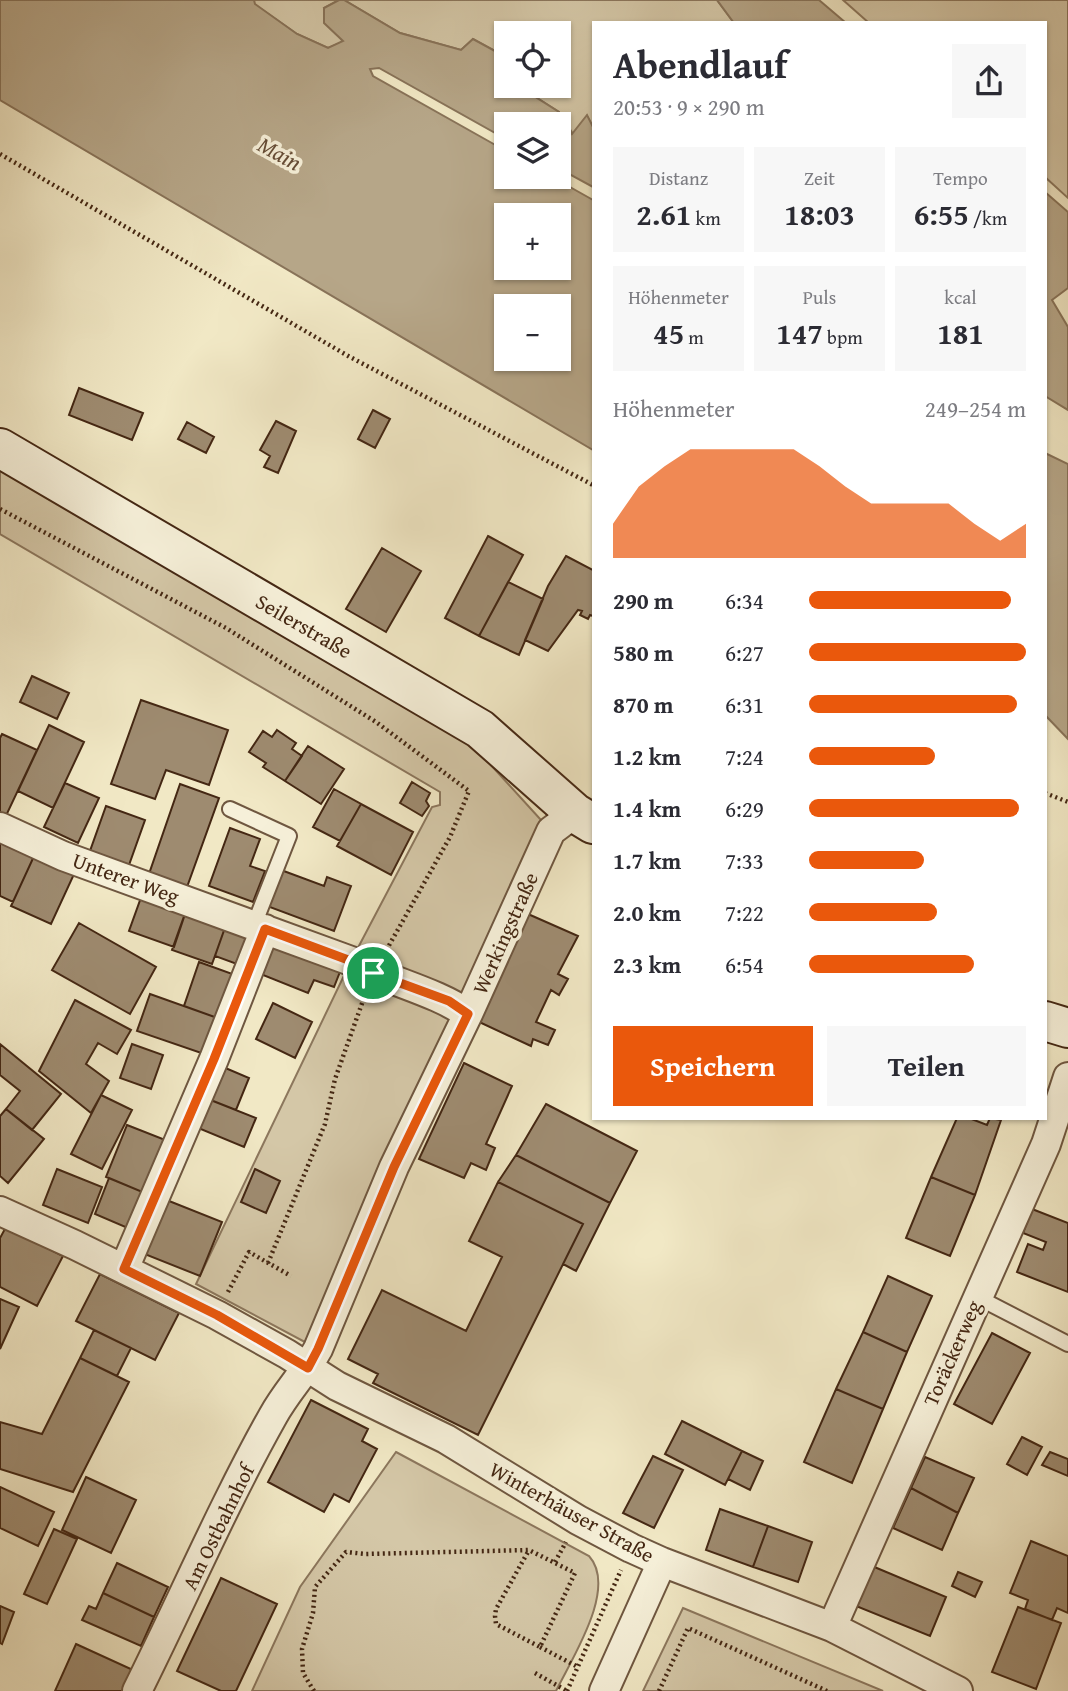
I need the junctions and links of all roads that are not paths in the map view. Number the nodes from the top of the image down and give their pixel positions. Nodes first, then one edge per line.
1 (0, 448) edge
2 (230, 809) dead end
3 (584, 819) edge
4 (0, 827) edge
5 (259, 927) junction
6 (468, 1014) junction
7 (1047, 1022) edge
8 (1068, 1027) edge
9 (1068, 1077) edge
10 (0, 1211) edge
11 (124, 1269) junction
12 (977, 1297) junction
13 (1068, 1344) edge
14 (308, 1368) junction
15 (662, 1562) junction
16 (832, 1627) junction
17 (137, 1691) edge
18 (604, 1691) edge
19 (958, 1691) edge

1 - 3 main road, Seilerstraße
2 - 5 lane
3 - 6 street, Werkingstraße
4 - 5 street, Unterer Weg
5 - 6 street, Unterer Weg
5 - 11 street
6 - 14 street, Werkingstraße
7 - 8 main road
9 - 12 street, Toräckerweg
10 - 11 street, Winterhäuser Straße
11 - 14 street, Winterhäuser Straße
12 - 13 lane
12 - 16 street, Toräckerweg
14 - 15 street, Winterhäuser Straße
14 - 17 street, Am Ostbahnhof
15 - 16 street, Winterhäuser Straße
15 - 18 street
16 - 19 street, Winterhäuser Straße

